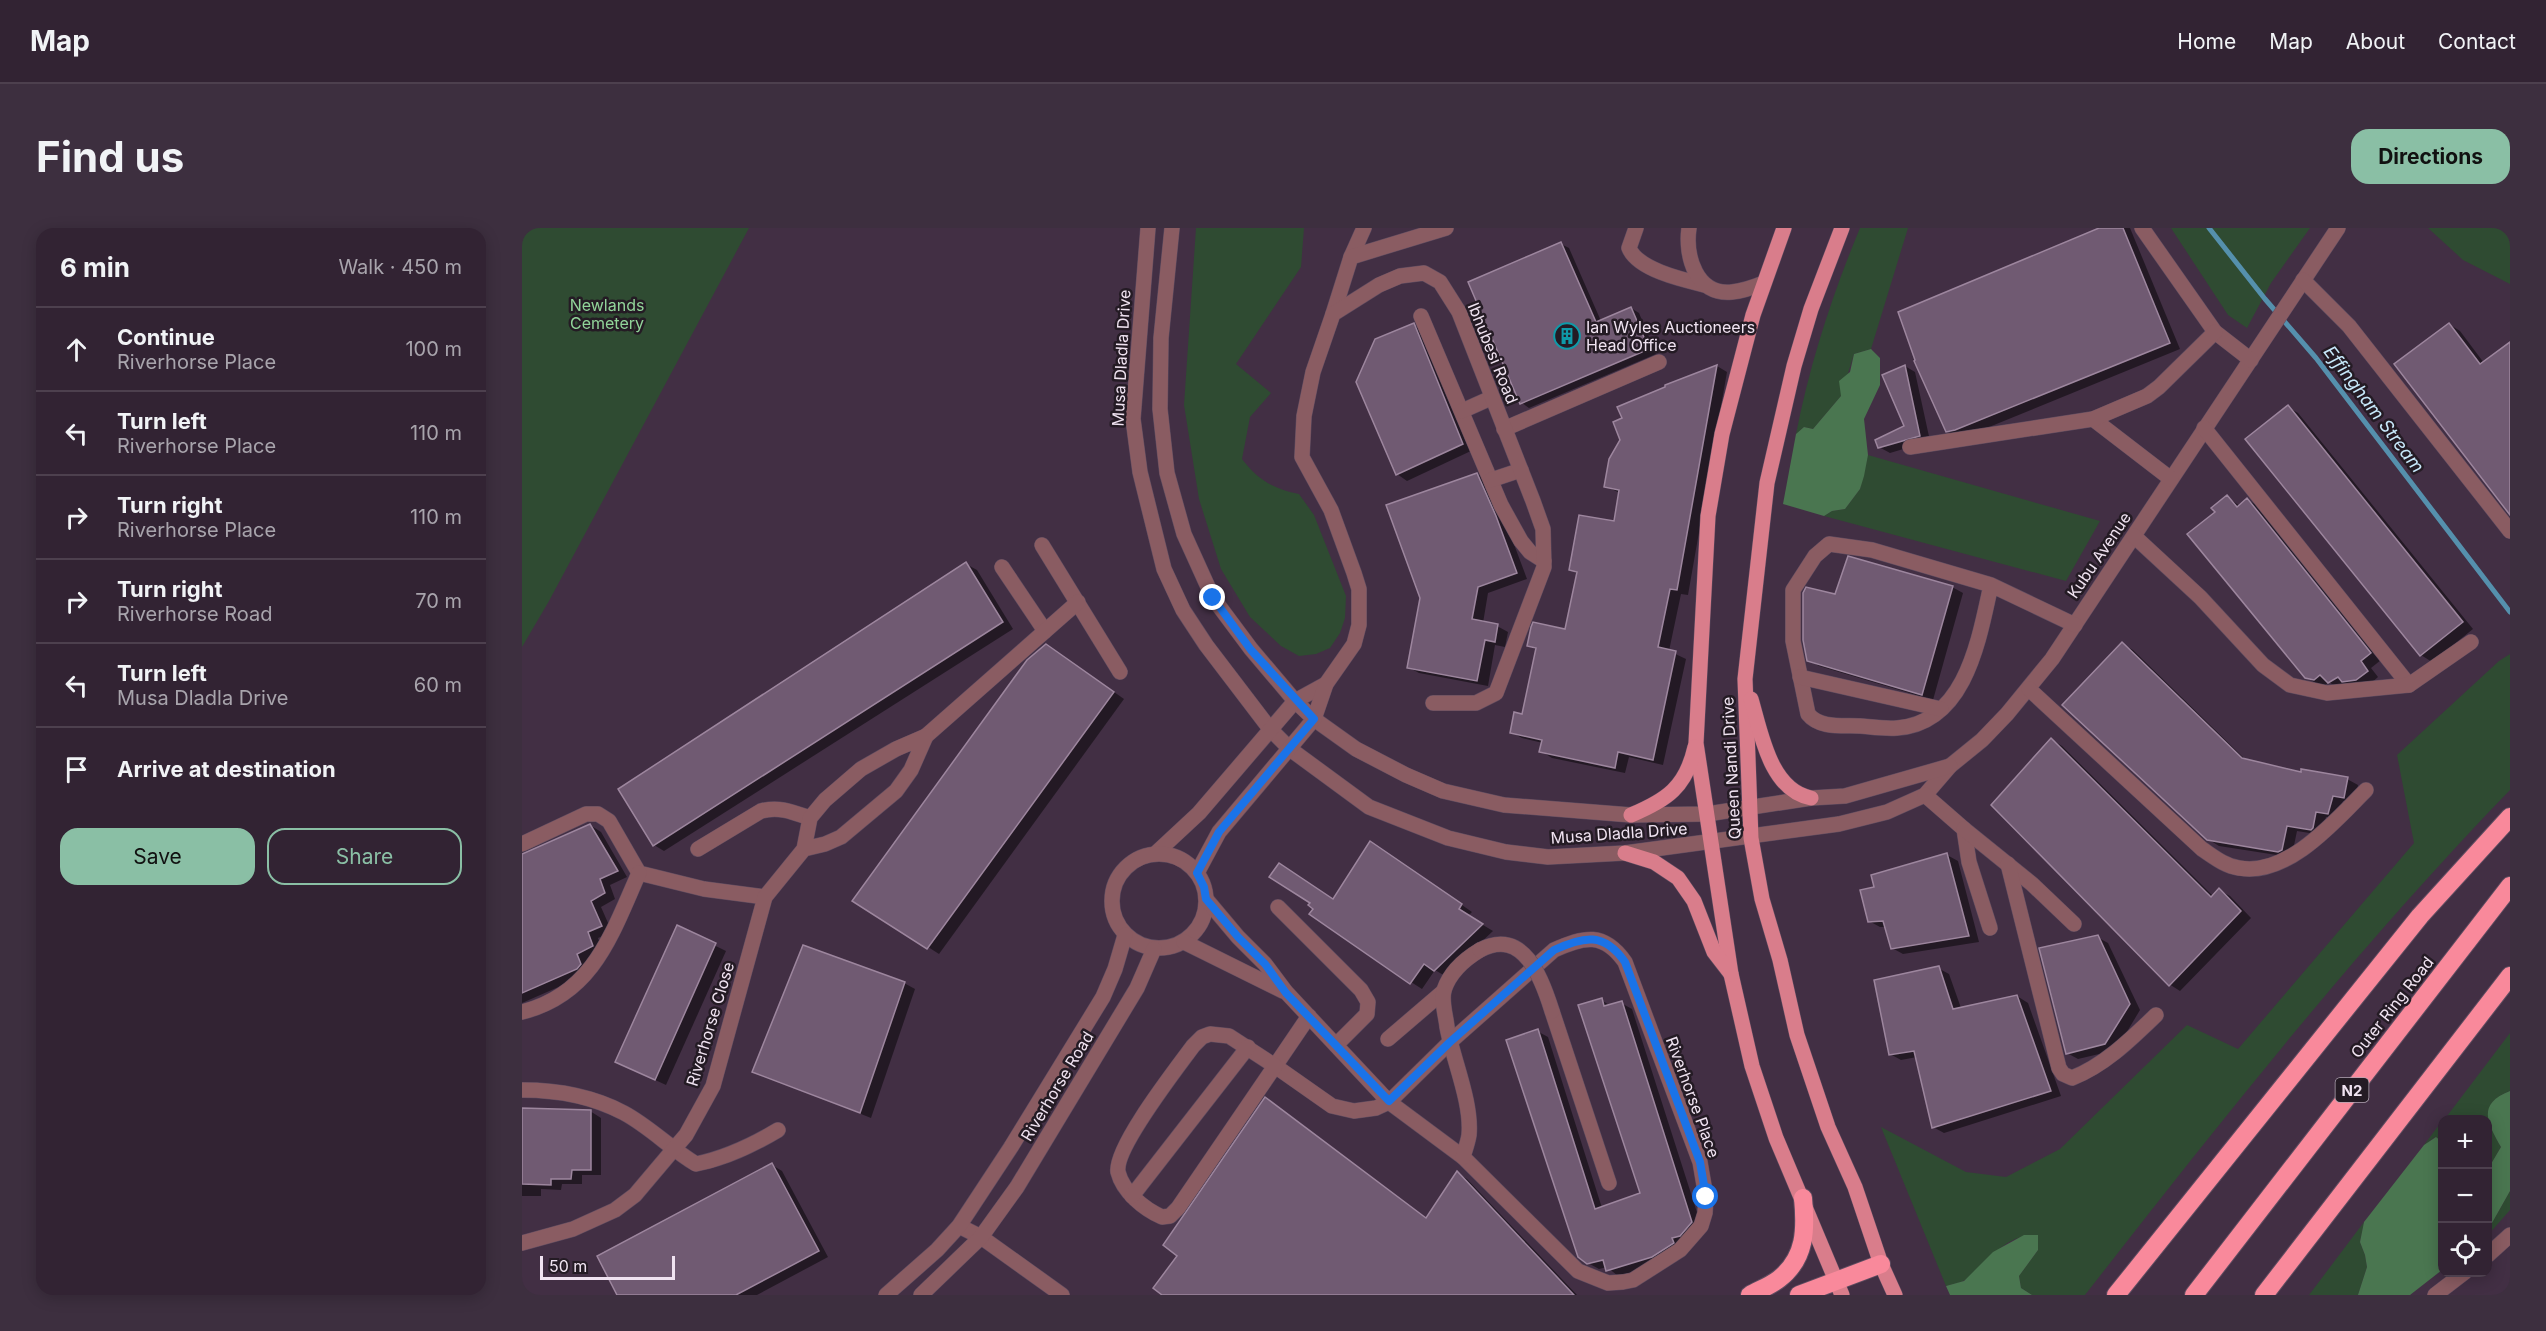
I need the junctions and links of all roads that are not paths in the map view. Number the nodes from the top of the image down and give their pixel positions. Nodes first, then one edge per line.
1 (1148, 228) edge
2 (1172, 228) edge
3 (1364, 228) edge
4 (1446, 228) edge
5 (1636, 228) edge
6 (1689, 228) edge
7 (1784, 228) edge
8 (1842, 228) edge
9 (2142, 228) edge
10 (2338, 228) edge
11 (1351, 257) junction
12 (1764, 283) junction
13 (1705, 285) junction
14 (2299, 286) junction
15 (1333, 314) junction
16 (1421, 316) dead end
17 (2215, 332) junction
18 (2255, 355) junction
19 (1659, 362) dead end
20 (1491, 398) junction
21 (1462, 411) junction
22 (2093, 419) junction
23 (2204, 428) junction
24 (1504, 429) junction
25 (1910, 447) dead end
26 (1521, 470) junction
27 (2171, 479) junction
28 (1491, 480) junction
29 (2510, 531) edge
30 (2134, 536) junction
31 (1042, 545) dead end
32 (1544, 561) junction
33 (1002, 567) dead end
34 (1991, 585) junction
35 (1077, 602) junction
36 (2075, 625) junction
37 (1045, 631) junction
38 (2471, 642) dead end
39 (1120, 672) dead end
40 (1800, 677) junction
41 (1745, 679) junction
42 (1326, 684) junction
43 (2409, 685) junction
44 (2029, 689) junction
45 (1294, 701) junction
46 (1432, 703) dead end
47 (1941, 709) junction
48 (1314, 719) junction
49 (1270, 729) junction
50 (927, 736) junction
51 (1696, 743) junction
52 (1290, 749) junction
53 (1950, 766) junction
54 (2366, 790) dead end
55 (1925, 795) junction
56 (1811, 798) junction
57 (1750, 807) junction
58 (1707, 814) junction
59 (1631, 815) junction
60 (2510, 817) edge
61 (810, 818) junction
62 (1964, 829) junction
63 (1751, 838) junction
64 (1712, 843) junction
65 (522, 844) edge
66 (698, 849) dead end
67 (804, 849) junction
68 (1156, 853) junction
69 (1625, 853) junction
70 (2007, 864) junction
71 (639, 873) junction
72 (1197, 873) junction
73 (2510, 886) edge
74 (765, 897) junction
75 (1206, 899) junction
76 (1278, 907) dead end
77 (2074, 924) dead end
78 (1990, 927) dead end
79 (1125, 935) junction
80 (1184, 942) junction
81 (1154, 949) junction
82 (1731, 974) junction
83 (2510, 976) edge
84 (1444, 991) junction
85 (1286, 993) junction
86 (522, 1012) edge
87 (2156, 1015) dead end
88 (1309, 1016) junction
89 (1388, 1039) dead end
90 (1450, 1042) junction
91 (1336, 1045) junction
92 (1248, 1047) junction
93 (1275, 1066) junction
94 (522, 1090) edge
95 (1389, 1101) junction
96 (778, 1131) dead end
97 (673, 1150) junction
98 (1463, 1157) junction
99 (1609, 1183) dead end
100 (1132, 1196) junction
101 (1803, 1198) junction
102 (959, 1226) junction
103 (2510, 1235) edge
104 (981, 1237) junction
105 (522, 1243) edge
106 (2492, 1251) edge
107 (1881, 1264) junction
108 (2458, 1277) edge
109 (1839, 1288) edge
110 (886, 1295) edge
111 (921, 1295) edge
112 (1062, 1295) edge
113 (1750, 1295) edge
114 (1799, 1295) edge
115 (1895, 1295) edge
116 (2116, 1295) edge
117 (2194, 1295) edge
118 (2264, 1295) edge
119 (2435, 1295) edge

1 - 49 street, Musa Dladla Drive
2 - 45 street, Musa Dladla Drive
3 - 11 street
4 - 11 street
5 - 13 street
6 - 13 street
7 - 12 main road, Queen Nandi Drive
8 - 41 main road, Queen Nandi Drive
9 - 17 street
10 - 14 street
11 - 15 street
12 - 13 street
12 - 51 main road, Queen Nandi Drive
14 - 18 street, Kubu Avenue
14 - 29 street
15 - 20 street, Ibhubesi Road
15 - 42 street
16 - 21 street
17 - 18 street
17 - 22 street
18 - 23 street, Kubu Avenue
19 - 24 street
20 - 21 street
20 - 24 street, Ibhubesi Road
21 - 28 street
22 - 25 street
22 - 27 street
23 - 27 street, Kubu Avenue
23 - 43 street
24 - 26 street, Ibhubesi Road
26 - 28 street
26 - 32 street, Ibhubesi Road
27 - 30 street, Kubu Avenue
28 - 32 street
30 - 36 street, Kubu Avenue
30 - 43 street
31 - 35 street
32 - 46 street, Ibhubesi Road
33 - 37 street
34 - 36 street
34 - 40 street
34 - 47 street
35 - 37 street
35 - 39 street
36 - 44 street, Kubu Avenue
37 - 50 street
38 - 43 street
40 - 47 street
40 - 47 street
41 - 56 main road
41 - 57 main road, Queen Nandi Drive
42 - 45 street
42 - 48 street
44 - 53 street, Kubu Avenue
44 - 54 street
45 - 48 street, Musa Dladla Drive
45 - 49 street
48 - 52 street
48 - 59 street, Musa Dladla Drive
49 - 52 street, Musa Dladla Drive
49 - 68 street
50 - 61 street
50 - 67 street
51 - 58 main road, Queen Nandi Drive
51 - 59 main road
52 - 69 street, Musa Dladla Drive
52 - 72 street
53 - 55 street, Kubu Avenue
53 - 56 street, Kubu Avenue
55 - 62 street
55 - 63 street, Kubu Avenue
56 - 57 street, Kubu Avenue
57 - 58 street, Musa Dladla Drive
57 - 63 main road, Queen Nandi Drive
58 - 59 street, Musa Dladla Drive
58 - 64 main road, Queen Nandi Drive
60 - 116 highway
61 - 66 street
61 - 67 street
62 - 70 street
62 - 78 street
63 - 64 street, Musa Dladla Drive
63 - 107 main road, Queen Nandi Drive
64 - 69 street, Musa Dladla Drive
64 - 82 main road, Queen Nandi Drive
65 - 71 street
67 - 74 street
68 - 72 street
68 - 79 street
69 - 82 main road
70 - 77 street
70 - 87 street
71 - 74 street
71 - 86 street
72 - 75 street
73 - 117 highway, Outer Ring Road / N2
74 - 97 street, Riverhorse Close
75 - 80 street
75 - 85 street, Riverhorse Place
76 - 91 street
79 - 81 street
79 - 102 street, Riverhorse Road
80 - 81 street
80 - 85 street, Riverhorse Place
81 - 104 street, Riverhorse Road
82 - 101 main road, Queen Nandi Drive
83 - 118 highway
84 - 89 street
84 - 90 street
84 - 99 street, bridge
85 - 88 street, Riverhorse Place
88 - 91 street, Riverhorse Place
88 - 93 street
90 - 95 street, Riverhorse Place
90 - 98 street
90 - 98 street, Riverhorse Place
91 - 95 street, Riverhorse Place
92 - 93 street
92 - 100 street
92 - 100 street
93 - 95 street
93 - 100 street
94 - 97 street
95 - 98 street, Riverhorse Place
96 - 97 street
97 - 105 street, Riverhorse Close
101 - 109 main road, Queen Nandi Drive
101 - 113 highway
102 - 104 street
102 - 110 street, Riverhorse Road
103 - 106 street
104 - 111 street, Riverhorse Road
104 - 112 street
107 - 109 highway
107 - 115 main road, Queen Nandi Drive
108 - 119 street
109 - 114 highway

